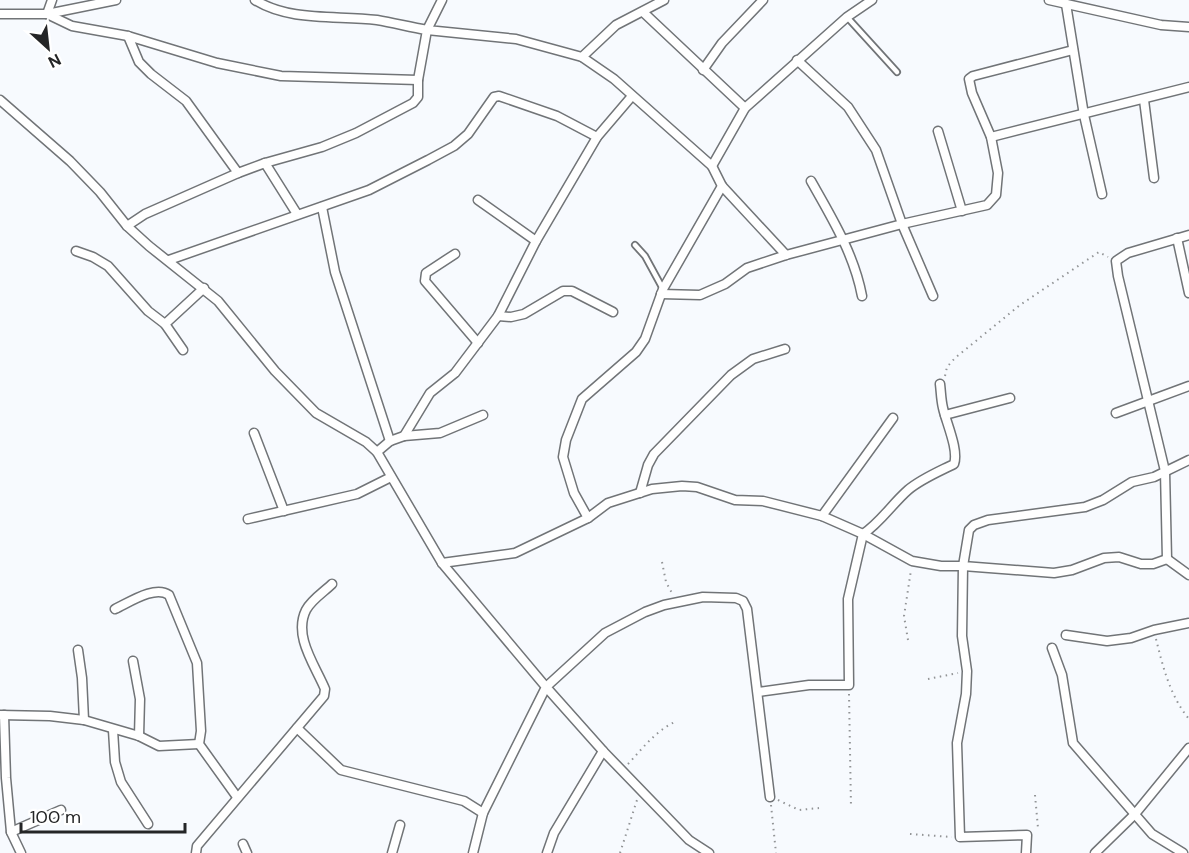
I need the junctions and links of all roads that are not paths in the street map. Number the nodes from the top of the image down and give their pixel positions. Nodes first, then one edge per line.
1 (52, 0) edge
2 (116, 0) edge
3 (255, 0) edge
4 (442, 0) edge
5 (664, 0) edge
6 (763, 0) edge
7 (872, 0) edge
8 (1049, 0) edge
9 (1066, 4) junction
10 (643, 12) junction
11 (0, 14) edge
12 (47, 14) junction
13 (847, 17) junction
14 (1189, 27) edge
15 (427, 30) junction
16 (128, 36) junction
17 (1073, 50) junction
18 (582, 57) junction
19 (797, 60) junction
20 (703, 70) junction
21 (897, 72) dead end
22 (418, 80) junction
23 (1189, 87) edge
24 (632, 96) junction
25 (0, 100) edge
26 (1144, 100) junction
27 (745, 108) junction
28 (1084, 115) junction
29 (938, 131) dead end
30 (597, 137) junction
31 (991, 137) junction
32 (265, 163) junction
33 (712, 166) junction
34 (238, 173) junction
35 (1154, 178) dead end
36 (811, 181) dead end
37 (722, 186) junction
38 (1102, 194) dead end
39 (477, 200) dead end
40 (321, 207) junction
41 (962, 211) junction
42 (297, 214) junction
43 (902, 224) junction
44 (127, 226) junction
45 (1189, 235) edge
46 (1177, 238) junction
47 (844, 240) junction
48 (536, 241) junction
49 (635, 245) dead end
50 (76, 251) dead end
51 (455, 254) dead end
52 (786, 255) junction
53 (169, 260) junction
54 (204, 288) junction
55 (662, 292) junction
56 (1189, 293) edge
57 (862, 296) dead end
58 (933, 296) dead end
59 (613, 312) dead end
60 (498, 316) junction
61 (165, 324) junction
62 (478, 343) junction
63 (785, 349) dead end
64 (183, 350) dead end
65 (940, 384) road end
66 (1189, 386) edge
67 (1010, 398) dead end
68 (1149, 401) junction
69 (1116, 413) dead end
70 (483, 415) dead end
71 (945, 415) junction
72 (893, 418) dead end
73 (254, 433) dead end
74 (404, 436) junction
75 (390, 441) junction
76 (377, 452) junction
77 (1189, 460) edge
78 (1165, 471) junction
79 (391, 477) junction
80 (640, 493) junction
81 (284, 511) junction
82 (822, 516) junction
83 (588, 518) junction
84 (248, 519) dead end
85 (863, 534) junction
86 (1167, 559) junction
87 (442, 563) junction
88 (963, 566) junction
89 (1189, 575) edge
90 (333, 584) dead end
91 (115, 609) dead end
92 (1189, 624) edge
93 (1066, 635) dead end
94 (1052, 648) dead end
95 (78, 650) dead end
96 (133, 661) dead end
97 (546, 687) junction
98 (758, 692) junction
99 (2, 716) edge
100 (84, 720) junction
101 (297, 728) junction
102 (113, 730) junction
103 (140, 736) junction
104 (199, 744) junction
105 (1189, 748) edge
106 (603, 752) junction
107 (770, 796) road end
108 (237, 797) junction
109 (61, 810) dead end
110 (483, 813) junction
111 (1135, 814) junction
112 (148, 824) dead end
113 (400, 825) dead end
114 (12, 832) junction
115 (243, 844) dead end
116 (21, 853) edge
117 (196, 853) edge
118 (247, 853) edge
119 (392, 853) edge
120 (473, 853) edge
121 (547, 853) edge
122 (709, 853) edge
123 (1026, 853) edge
124 (1095, 853) edge
125 (1183, 853) edge

1 - 12 street
2 - 12 street
3 - 15 street
4 - 15 street
5 - 10 street
6 - 20 street
7 - 13 street
8 - 9 street
9 - 14 street
9 - 17 street
10 - 18 street
10 - 20 street
11 - 12 street
12 - 16 street
13 - 19 street
13 - 21 lane
15 - 18 street
15 - 22 street
16 - 22 street
16 - 34 street
17 - 28 street
17 - 31 street
18 - 24 street
19 - 27 street
19 - 43 street
20 - 27 street
22 - 32 street
23 - 26 street
24 - 30 street
24 - 33 street
25 - 44 street
26 - 28 street
26 - 35 street
27 - 33 street
28 - 31 street
28 - 38 street
29 - 41 street
30 - 40 street
30 - 48 street
31 - 41 street
32 - 34 street
32 - 42 street
33 - 37 street
34 - 44 street
36 - 47 street
37 - 52 street
37 - 55 street
39 - 48 street
40 - 42 street
40 - 75 street
41 - 43 street
42 - 53 street
43 - 47 street
43 - 58 street
44 - 53 street
45 - 46 street
46 - 56 street
46 - 68 street
47 - 52 street
47 - 57 street
48 - 60 street
49 - 55 lane
50 - 61 street
51 - 62 street
52 - 55 street
53 - 54 street
54 - 61 street
54 - 76 street
55 - 83 street
59 - 60 street
60 - 62 street
61 - 64 street
62 - 74 street
63 - 80 street
65 - 71 street
66 - 68 street
67 - 71 street
68 - 69 street
68 - 78 street
70 - 74 street
71 - 85 street
72 - 82 street
73 - 81 street
74 - 75 street
75 - 76 street
76 - 79 street
77 - 78 street
78 - 86 street
78 - 88 street
79 - 81 street
79 - 87 street
80 - 82 street
80 - 83 street
81 - 84 street
82 - 85 street
83 - 87 street
85 - 88 street
85 - 98 street
86 - 88 street
86 - 89 street
87 - 97 street
88 - 123 street
90 - 101 street
91 - 104 street
92 - 93 street
94 - 111 street
95 - 100 street
96 - 103 street
97 - 98 street
97 - 106 street
97 - 110 street
98 - 107 street
99 - 100 street
99 - 114 street
100 - 102 street
101 - 108 street
101 - 110 street
102 - 103 street
102 - 112 street
103 - 104 street
104 - 108 street
105 - 111 street
106 - 121 street
106 - 122 street
108 - 117 street
109 - 114 street
110 - 120 street
111 - 124 street
111 - 125 street
113 - 119 street
114 - 116 street
115 - 118 street

